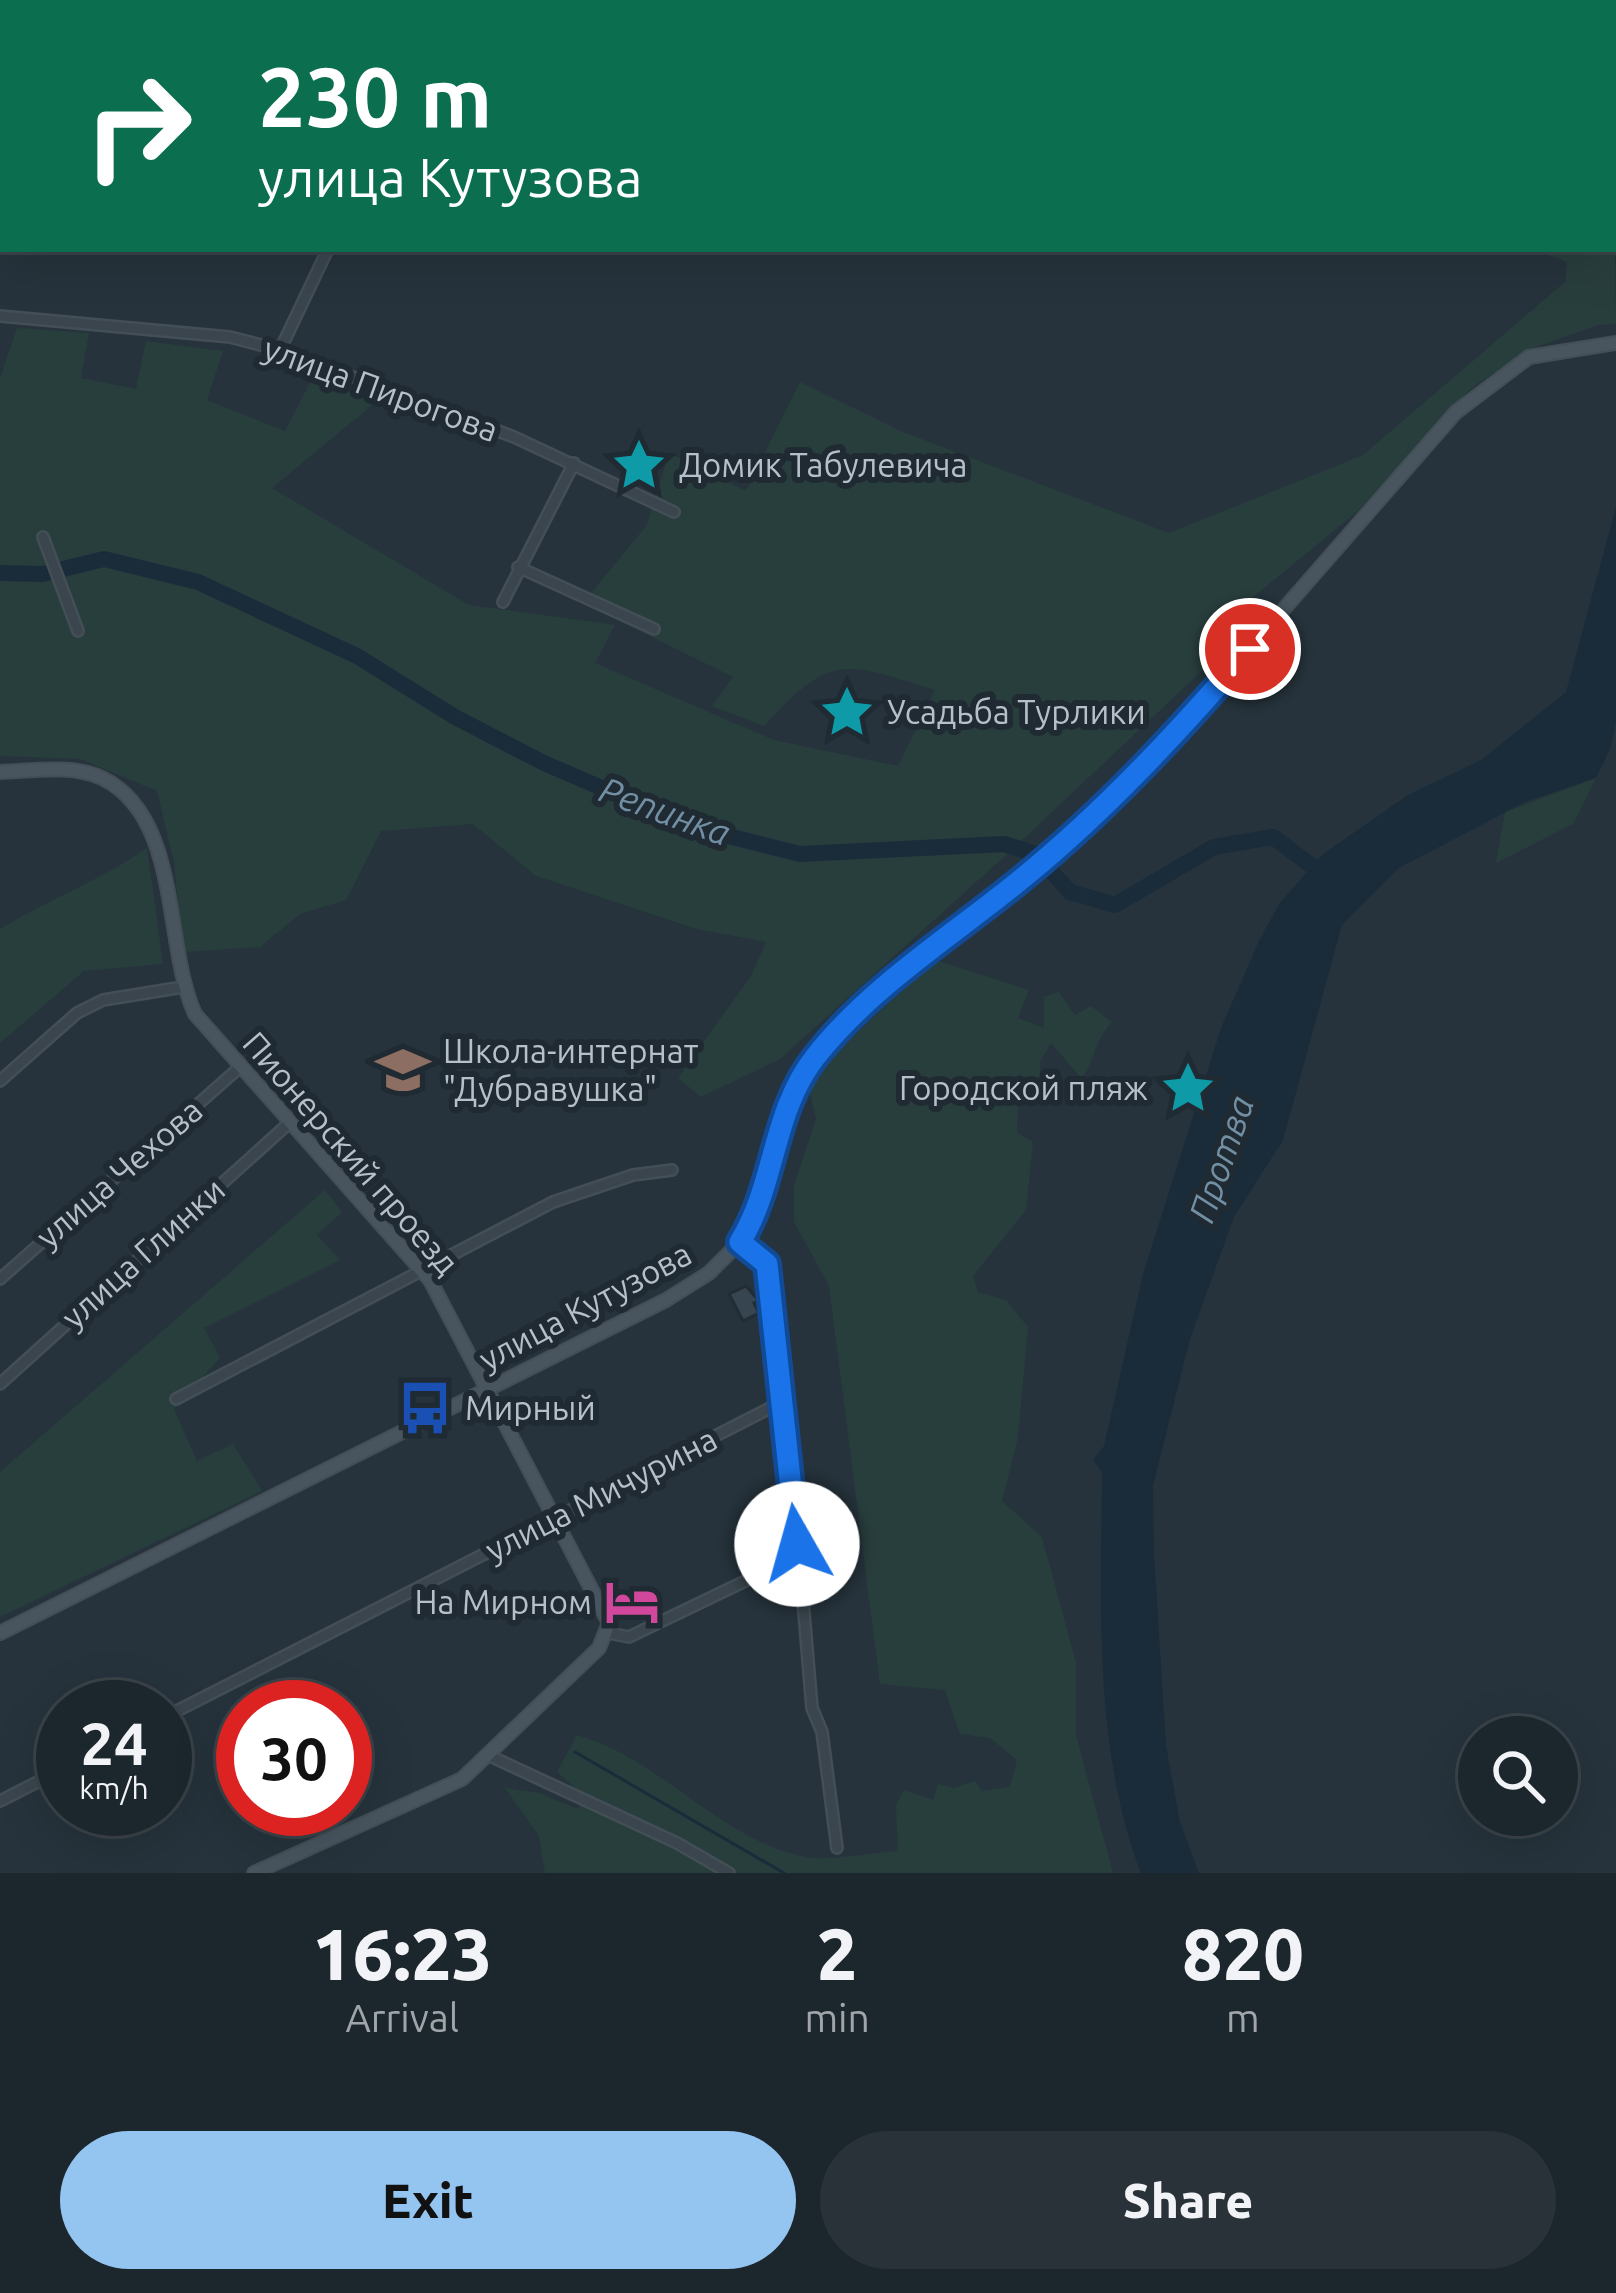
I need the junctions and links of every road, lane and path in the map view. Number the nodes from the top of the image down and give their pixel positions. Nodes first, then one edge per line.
1 (327, 252) edge
2 (0, 316) edge
3 (1616, 344) edge
4 (280, 350) junction
5 (574, 463) junction
6 (674, 512) dead end
7 (43, 537) dead end
8 (518, 567) junction
9 (503, 602) dead end
10 (654, 629) dead end
11 (78, 631) dead end
12 (0, 772) edge
13 (183, 987) junction
14 (239, 1068) junction
15 (0, 1081) edge
16 (288, 1124) junction
17 (672, 1170) dead end
18 (740, 1242) junction
19 (419, 1269) junction
20 (0, 1279) edge
21 (0, 1384) edge
22 (489, 1387) junction
23 (176, 1399) dead end
24 (781, 1403) junction
25 (556, 1516) junction
26 (785, 1562) junction
27 (0, 1633) edge
28 (609, 1633) junction
29 (192, 1703) edge
30 (490, 1756) junction
31 (36, 1783) edge
32 (0, 1801) edge
33 (837, 1848) dead end
34 (254, 1873) edge
35 (729, 1873) edge

1 - 4 street
2 - 4 street, улица Пирогова
3 - 18 main road, улица Кутузова
4 - 5 street, улица Пирогова
5 - 6 street, улица Пирогова
5 - 8 street
7 - 11 street
8 - 9 street
8 - 10 street
12 - 13 main road, Пионерский проезд
13 - 14 main road, Пионерский проезд
13 - 15 street
14 - 16 main road, Пионерский проезд
14 - 20 street, улица Чехова
16 - 19 main road, Пионерский проезд
16 - 21 street, улица Глинки
17 - 19 street
18 - 22 main road, улица Кутузова
18 - 24 street
19 - 22 main road, Пионерский проезд
19 - 23 street
22 - 25 main road, Пионерский проезд
22 - 27 main road, улица Кутузова
24 - 25 street, улица Мичурина
24 - 26 street
25 - 28 main road, Пионерский проезд
25 - 29 street, улица Мичурина
26 - 28 street
26 - 33 street
28 - 30 main road
30 - 34 main road
30 - 35 street
31 - 32 street

